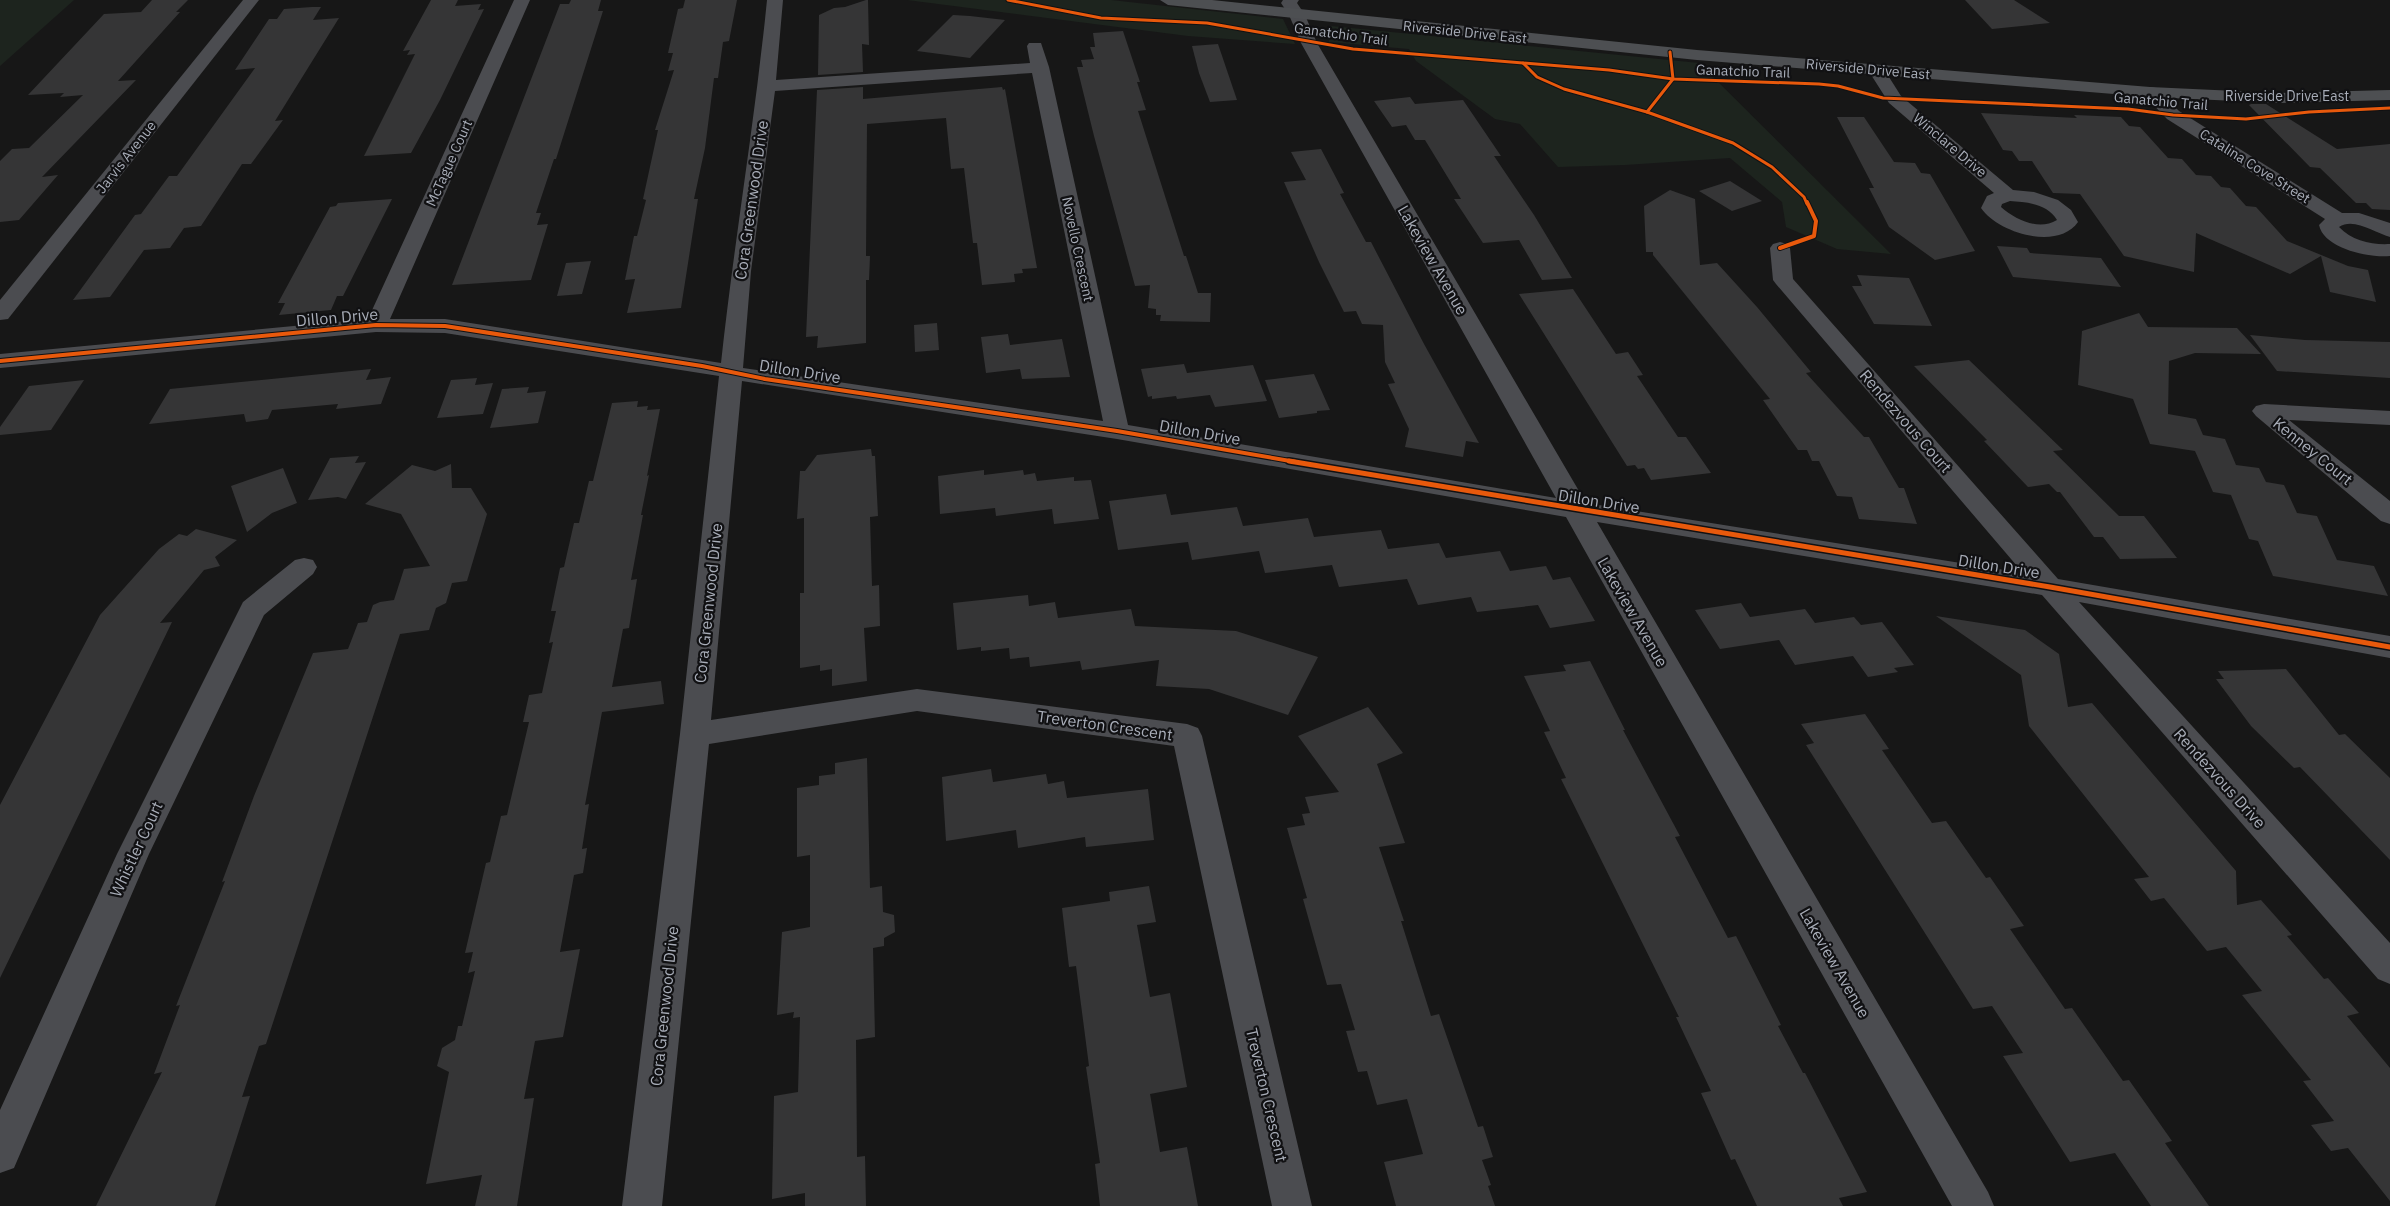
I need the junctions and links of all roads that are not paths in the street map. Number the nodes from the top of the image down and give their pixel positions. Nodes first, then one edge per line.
1 (251, 0) edge
2 (522, 0) edge
3 (775, 0) edge
4 (1168, 0) edge
5 (1313, 0) edge
6 (1294, 7) edge
7 (1035, 46) dead end
8 (1041, 67) junction
9 (1876, 70) junction
10 (767, 86) junction
11 (2150, 92) junction
12 (2390, 95) edge
13 (2008, 195) dead end
14 (2339, 219) junction
15 (2390, 231) edge
16 (1780, 248) dead end
17 (2390, 250) edge
18 (0, 314) edge
19 (376, 325) junction
20 (0, 361) edge
21 (732, 372) junction
22 (2390, 418) edge
23 (1117, 430) junction
24 (1575, 510) junction
25 (2390, 514) edge
26 (304, 567) dead end
27 (2050, 587) junction
28 (2390, 647) edge
29 (695, 734) junction
30 (2390, 968) edge
31 (0, 1154) edge
32 (642, 1206) edge
33 (1292, 1206) edge
34 (1974, 1206) edge

1 - 18 street, Jarvis Avenue
2 - 19 street, McTague Court
3 - 10 street, Cora Greenwood Drive
4 - 6 main road, Riverside Drive East
5 - 6 street
6 - 9 main road, Riverside Drive East
6 - 24 street, Lakeview Avenue
7 - 8 street, Novello Crescent
8 - 10 street
8 - 23 street, Novello Crescent
9 - 11 main road, Riverside Drive East
9 - 13 street, Winclare Drive
10 - 21 street, Cora Greenwood Drive
11 - 12 main road, Riverside Drive East
11 - 14 street, Catalina Cove Street
14 - 15 street, Catalina Cove Street
14 - 17 street
16 - 27 street, Rendezvous Court
19 - 20 street, Dillon Drive
19 - 21 street, Dillon Drive
21 - 23 street, Dillon Drive
21 - 29 street, Cora Greenwood Drive
22 - 25 street, Kenney Court
23 - 24 street, Dillon Drive
24 - 27 street, Dillon Drive
24 - 34 street, Lakeview Avenue
26 - 31 street, Whistler Court
27 - 28 street, Dillon Drive
27 - 30 street, Rendezvous Drive
29 - 32 street, Cora Greenwood Drive
29 - 33 street, Treverton Crescent

